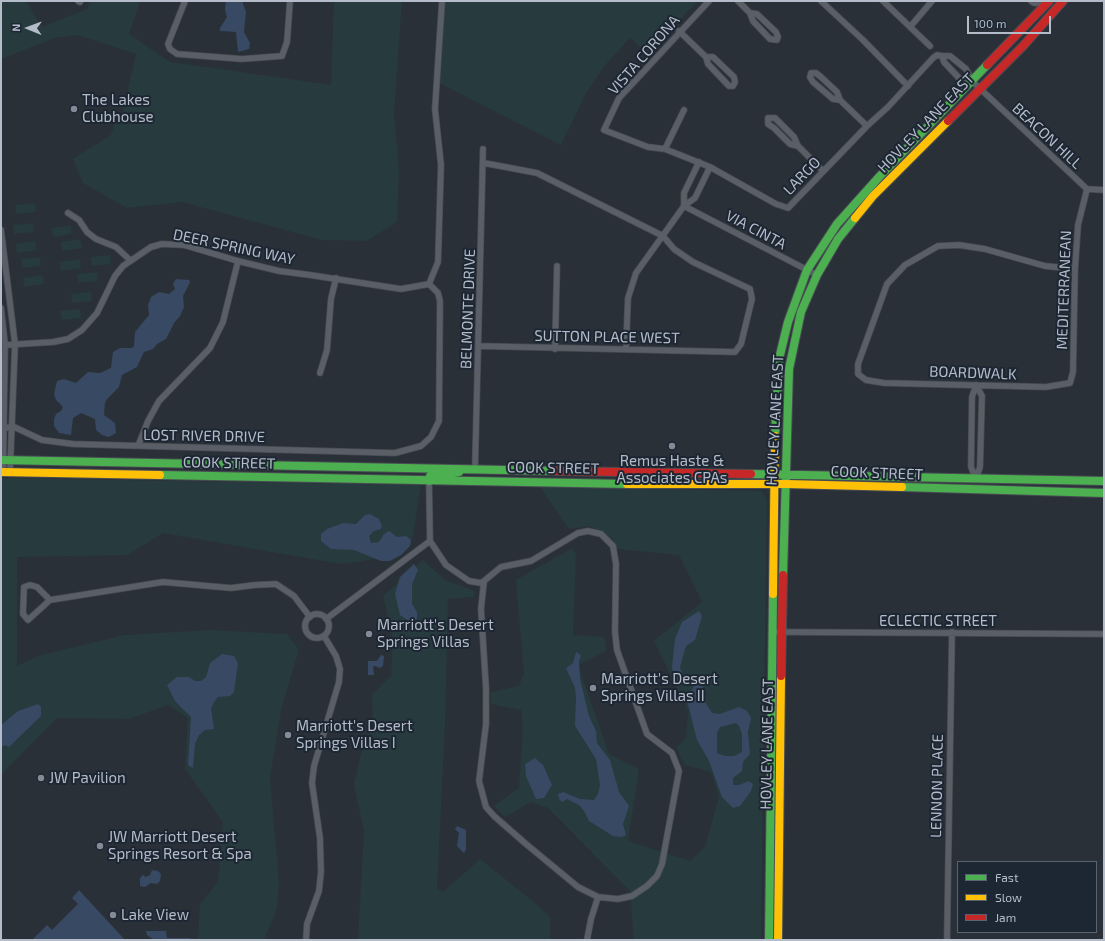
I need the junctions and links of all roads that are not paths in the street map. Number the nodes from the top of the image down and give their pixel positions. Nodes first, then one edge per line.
1 (185, 1) edge
2 (290, 1) edge
3 (442, 1) edge
4 (709, 1) edge
5 (738, 1) edge
6 (821, 1) edge
7 (883, 1) edge
8 (932, 1) edge
9 (1031, 1) edge
10 (1063, 1) edge
11 (1048, 2) edge
12 (1055, 10) junction
13 (750, 13) junction
14 (910, 27) junction
15 (679, 31) junction
16 (930, 46) dead end
17 (942, 56) junction
18 (706, 57) junction
19 (973, 82) junction
20 (908, 86) junction
21 (979, 89) junction
22 (840, 100) junction
23 (684, 110) dead end
24 (867, 126) junction
25 (604, 130) joint
26 (798, 146) junction
27 (483, 149) dead end
28 (665, 149) junction
29 (699, 162) junction
30 (484, 163) junction
31 (710, 167) junction
32 (823, 171) junction
33 (1087, 189) junction
34 (1104, 190) edge
35 (684, 206) junction
36 (68, 213) dead end
37 (1, 230) edge
38 (663, 236) junction
39 (130, 260) junction
40 (238, 261) junction
41 (557, 266) dead end
42 (1075, 269) junction
43 (807, 270) junction
44 (817, 275) junction
45 (336, 278) junction
46 (429, 284) junction
47 (1, 308) edge
48 (15, 344) junction
49 (5, 345) junction
50 (479, 346) junction
51 (555, 349) junction
52 (626, 349) junction
53 (320, 373) dead end
54 (976, 385) junction
55 (1061, 386) joint
56 (12, 426) junction
57 (2, 429) edge
58 (138, 446) junction
59 (5, 460) edge
60 (475, 469) junction
61 (5, 472) edge
62 (648, 472) junction
63 (774, 474) junction
64 (786, 474) junction
65 (976, 479) junction
66 (429, 481) junction
67 (1104, 481) edge
68 (567, 482) junction
69 (773, 484) junction
70 (786, 484) junction
71 (943, 490) junction
72 (1104, 493) edge
73 (430, 541) junction
74 (484, 581) junction
75 (50, 600) junction
76 (310, 617) junction
77 (326, 620) junction
78 (772, 632) junction
79 (782, 632) junction
80 (952, 632) junction
81 (1104, 634) edge
82 (324, 636) junction
83 (772, 666) junction
84 (781, 698) junction
85 (771, 789) junction
86 (780, 829) junction
87 (598, 897) junction
88 (306, 940) edge
89 (587, 940) edge
90 (769, 940) edge
91 (778, 940) edge
92 (947, 940) edge

1 - 2 street
3 - 46 street
4 - 15 street, VISTA CORONA
5 - 13 street
6 - 20 street
7 - 14 street
8 - 14 street
9 - 11 street
10 - 12 main road, HOVLEY LANE EAST
11 - 12 street
11 - 19 main road, HOVLEY LANE EAST
12 - 21 main road, HOVLEY LANE EAST
13 - 13 street
14 - 16 street
15 - 18 street
15 - 25 street, VISTA CORONA
17 - 19 street
17 - 19 street
17 - 20 street, LARGO
18 - 18 street
19 - 21 street
19 - 43 main road, HOVLEY LANE EAST
20 - 24 street, LARGO
21 - 33 street, BEACON HILL
21 - 44 main road, HOVLEY LANE EAST
22 - 22 street
22 - 24 street
23 - 28 street
24 - 32 street, LARGO
25 - 28 street, LARGO
26 - 26 street
26 - 32 street
27 - 30 street, BELMONTE DRIVE
28 - 29 street, LARGO
29 - 31 street, LARGO
29 - 35 street
30 - 38 street
30 - 50 street, BELMONTE DRIVE
31 - 32 street, LARGO
31 - 35 street
33 - 34 street, BEACON HILL
33 - 42 street, MEDITERRANEAN
35 - 38 street
35 - 43 street, VIA CINTA
36 - 39 street
37 - 48 street
38 - 52 street
38 - 52 street, SUTTON PLACE WEST
39 - 40 street, DEER SPRING WAY
39 - 48 street, DEER SPRING WAY
40 - 45 street, DEER SPRING WAY
40 - 58 street
41 - 51 street
42 - 54 street, BOARDWALK
42 - 55 street, MEDITERRANEAN
43 - 44 street, VIA CINTA
43 - 63 main road, HOVLEY LANE EAST
44 - 64 main road, HOVLEY LANE EAST
45 - 46 street, DEER SPRING WAY
45 - 53 street
46 - 58 street, LOST RIVER DRIVE
47 - 49 street
48 - 49 street, DEER SPRING WAY
48 - 56 street
49 - 57 street
50 - 51 street, SUTTON PLACE WEST
50 - 60 street, BELMONTE DRIVE
51 - 52 street, SUTTON PLACE WEST
54 - 55 street, BOARDWALK
54 - 65 street
54 - 65 street
56 - 57 street
56 - 58 street, LOST RIVER DRIVE
56 - 59 street
57 - 59 street
59 - 60 main road, COOK STREET
59 - 61 street
60 - 62 main road, COOK STREET
60 - 66 main road
61 - 66 main road, COOK STREET
62 - 63 main road, COOK STREET
62 - 68 main road
63 - 64 main road, COOK STREET
63 - 69 main road, HOVLEY LANE EAST
64 - 65 main road, COOK STREET
64 - 70 main road, HOVLEY LANE EAST
65 - 67 main road, COOK STREET
65 - 71 main road
66 - 68 main road, COOK STREET
66 - 73 street
68 - 69 main road, COOK STREET
69 - 70 main road, COOK STREET
69 - 78 main road, HOVLEY LANE EAST
70 - 71 main road, COOK STREET
70 - 79 main road, HOVLEY LANE EAST
71 - 72 main road, COOK STREET
73 - 74 street
73 - 77 street
74 - 87 street
74 - 87 street
75 - 75 street
75 - 76 street
76 - 77 street
76 - 82 street
77 - 82 street
78 - 79 street, ECLECTIC STREET
78 - 83 main road, HOVLEY LANE EAST
79 - 80 street, ECLECTIC STREET
79 - 84 main road, HOVLEY LANE EAST
80 - 81 street, ECLECTIC STREET
80 - 92 street, LENNON PLACE
82 - 88 street
83 - 84 main road
83 - 85 main road, HOVLEY LANE EAST
84 - 86 main road, HOVLEY LANE EAST
85 - 86 main road
85 - 90 main road, HOVLEY LANE EAST
86 - 91 main road, HOVLEY LANE EAST
87 - 89 street

